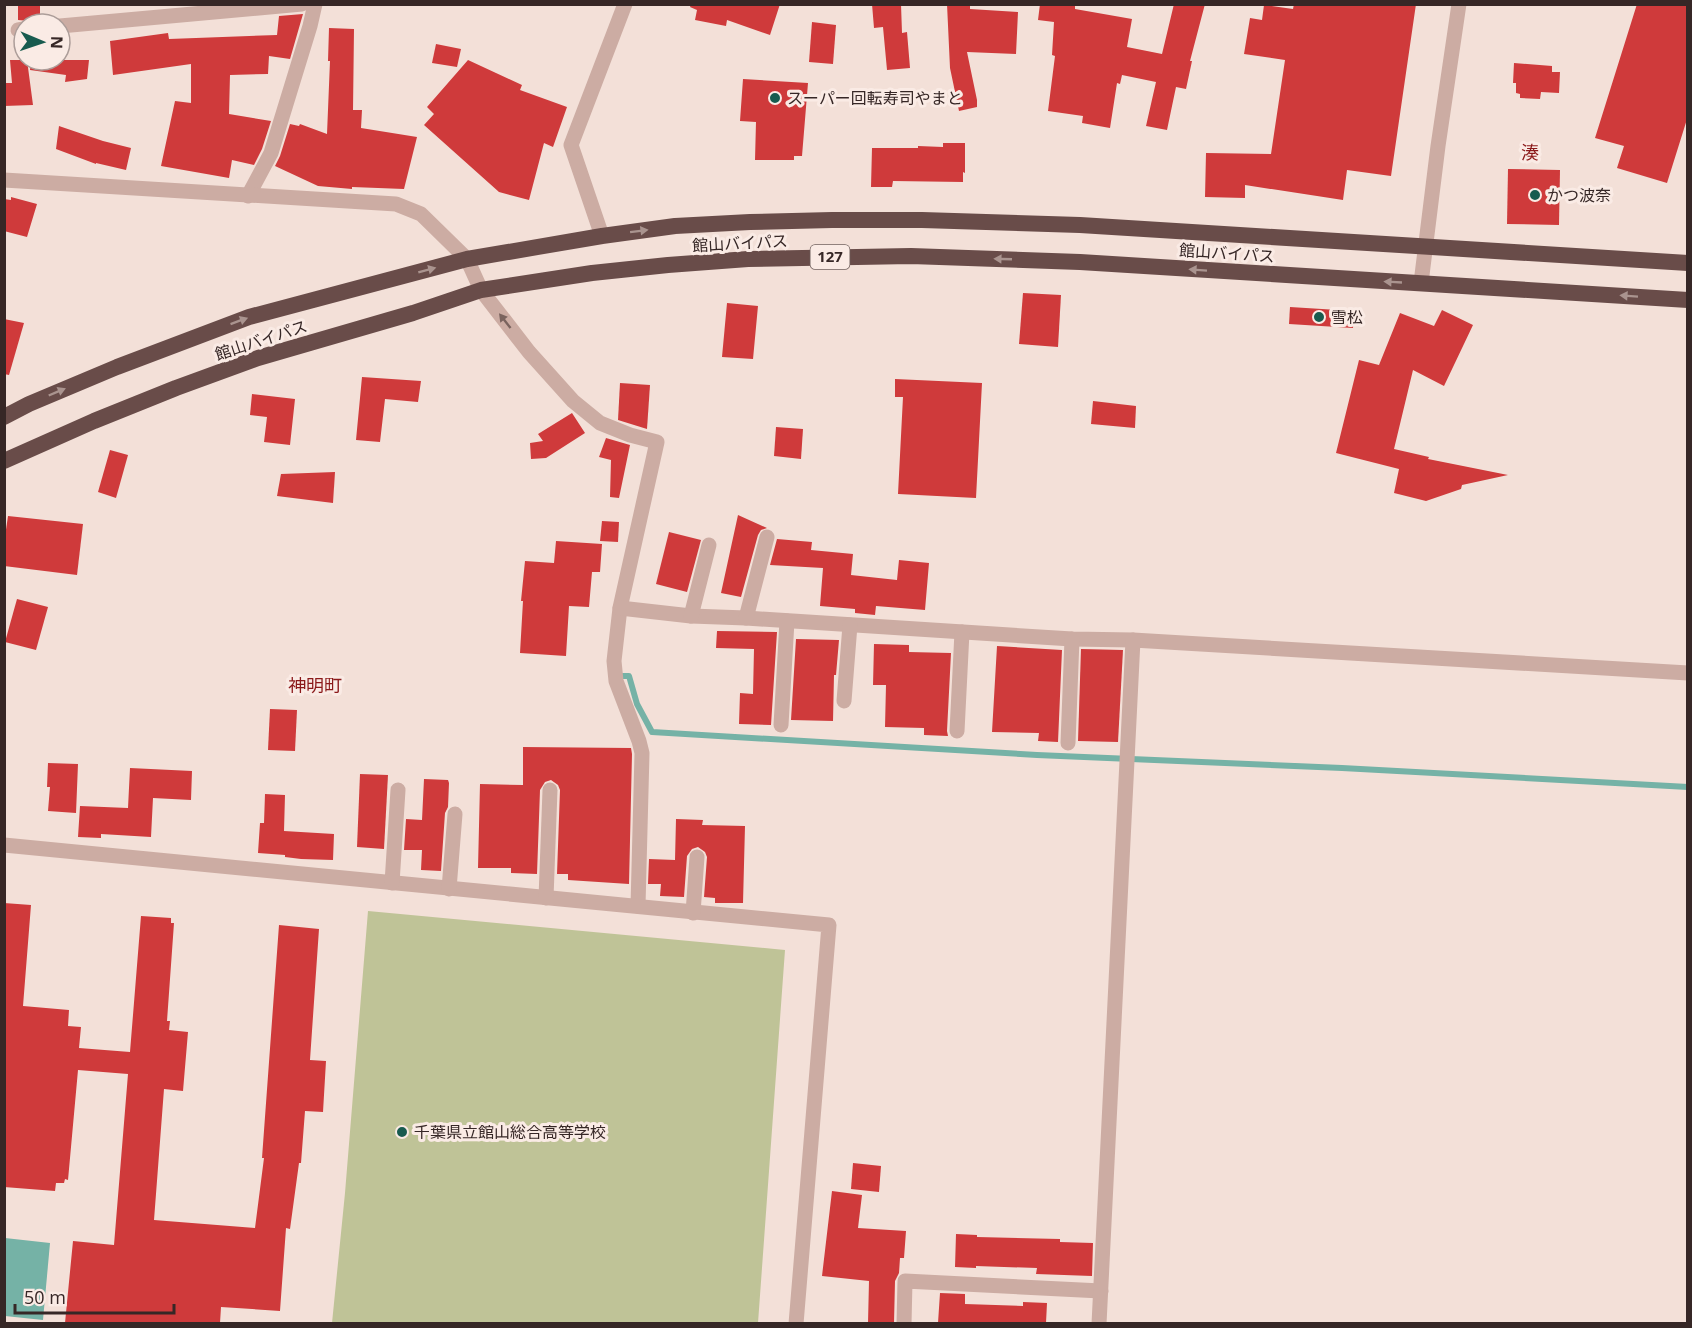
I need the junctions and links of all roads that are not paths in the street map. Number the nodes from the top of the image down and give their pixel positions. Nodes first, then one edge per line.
1 (302, 4) edge
2 (315, 4) edge
3 (625, 4) edge
4 (1459, 4) edge
5 (72, 25) edge
6 (4, 180) edge
7 (248, 196) junction
8 (602, 236) junction
9 (1425, 247) junction
10 (467, 259) junction
11 (1688, 263) edge
12 (1421, 283) junction
13 (481, 290) junction
14 (1688, 300) edge
15 (4, 417) edge
16 (4, 461) edge
17 (767, 537) dead end
18 (709, 545) dead end
19 (620, 608) junction
20 (691, 616) junction
21 (746, 618) junction
22 (788, 621) junction
23 (850, 624) junction
24 (962, 632) junction
25 (1072, 639) junction
26 (1133, 640) junction
27 (1688, 674) edge
28 (844, 701) dead end
29 (781, 725) dead end
30 (957, 731) dead end
31 (1068, 743) dead end
32 (398, 790) dead end
33 (550, 790) dead end
34 (455, 814) dead end
35 (4, 845) edge
36 (697, 857) dead end
37 (392, 883) junction
38 (449, 889) junction
39 (546, 898) junction
40 (638, 906) junction
41 (693, 913) junction
42 (1101, 1291) junction
43 (796, 1323) edge
44 (904, 1323) edge
45 (1100, 1323) edge

1 - 5 street
2 - 7 street
3 - 8 street
4 - 9 street
6 - 7 street
7 - 10 street
8 -> 9 highway, 館山バイパス / 127
8 - 10 highway, 館山バイパス / 127
9 - 11 highway, 館山バイパス / 127
9 - 12 street
10 - 13 street
15 -> 10 highway, 館山バイパス / 127
12 -> 13 highway, 館山バイパス / 127
14 -> 12 highway, 館山バイパス / 127
13 - 16 highway, 館山バイパス / 127
19 -> 13 street
17 - 21 street
18 - 20 street
19 - 20 street
19 - 40 street
20 - 21 street
21 - 22 street
22 - 23 street
22 - 29 street
23 - 24 street
23 - 28 street
24 - 25 street
24 - 30 street
25 - 26 street
25 - 31 street
26 - 27 street
26 - 42 street
32 - 37 street
33 - 39 street
34 - 38 street
35 - 37 street
36 - 41 street
37 - 38 street
38 - 39 street
39 - 40 street
40 - 41 street
41 - 43 street
42 - 44 street
42 - 45 street

